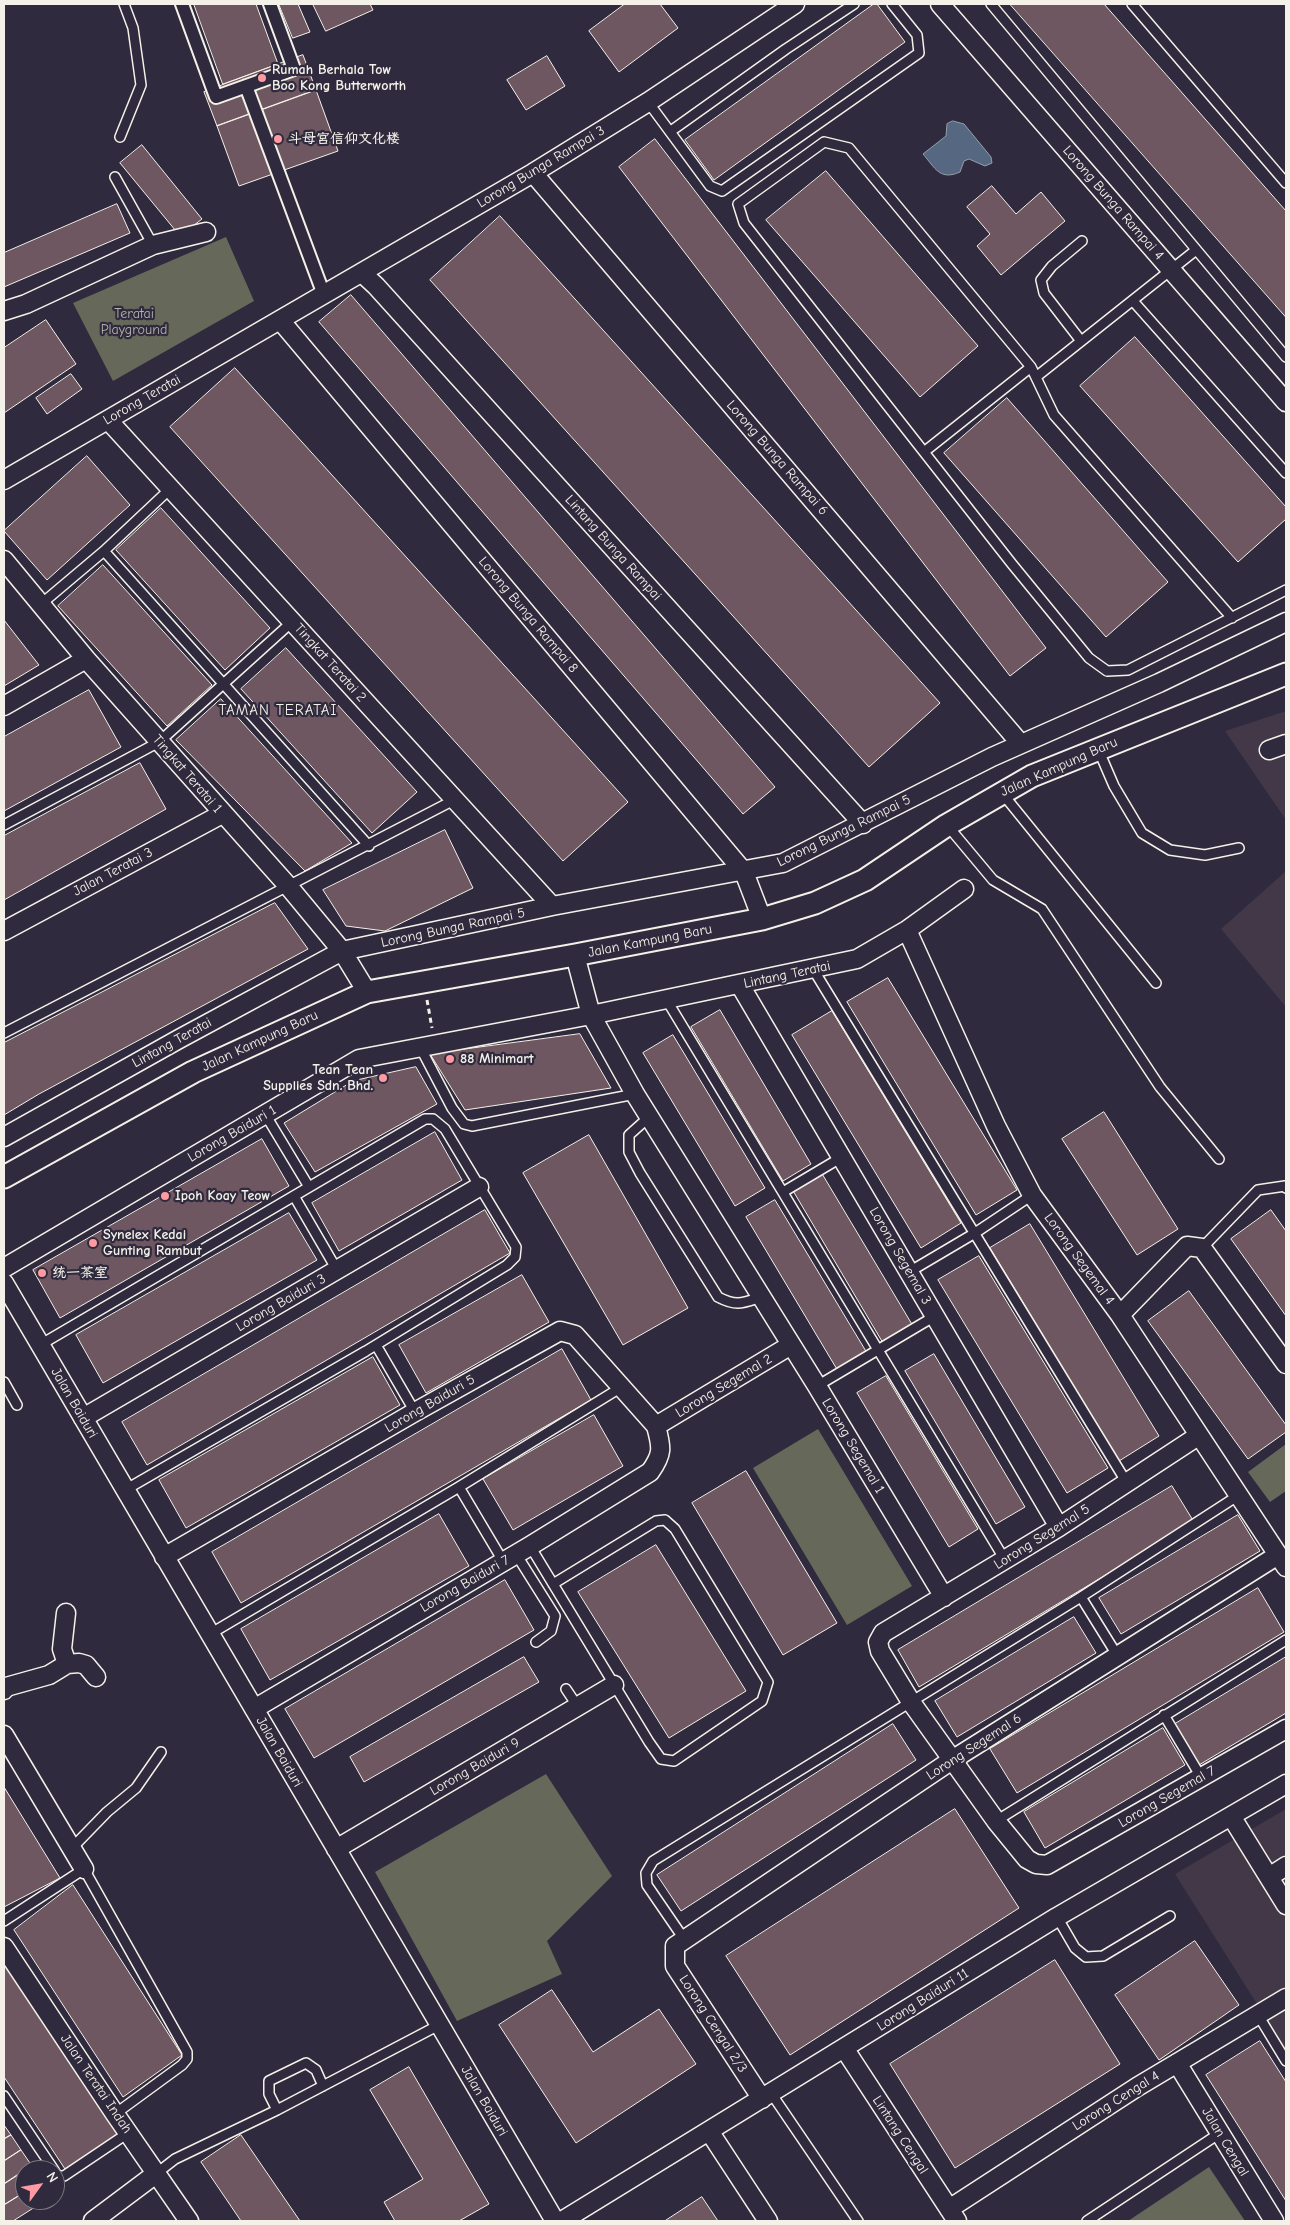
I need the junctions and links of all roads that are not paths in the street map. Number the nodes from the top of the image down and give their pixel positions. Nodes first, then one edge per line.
1 (124, 4) edge
2 (182, 4) edge
3 (270, 4) edge
4 (795, 4) edge
5 (854, 4) edge
6 (892, 4) edge
7 (940, 4) edge
8 (991, 4) edge
9 (1132, 4) edge
10 (246, 86) junction
11 (648, 102) junction
12 (671, 131) junction
13 (120, 137) dead end
14 (533, 174) junction
15 (115, 177) dead end
16 (1286, 183) edge
17 (206, 232) dead end
18 (1082, 240) dead end
19 (153, 245) junction
20 (1196, 250) junction
21 (1171, 270) junction
22 (362, 273) junction
23 (324, 295) junction
24 (1133, 300) junction
25 (4, 311) edge
26 (280, 320) junction
27 (1081, 341) junction
28 (1286, 357) edge
29 (1031, 367) junction
30 (1036, 377) junction
31 (1286, 402) edge
32 (108, 420) junction
33 (924, 452) junction
34 (1286, 473) edge
35 (4, 480) edge
36 (171, 488) junction
37 (104, 550) junction
38 (4, 560) edge
39 (1286, 590) edge
40 (40, 604) junction
41 (1232, 618) junction
42 (293, 621) junction
43 (1286, 622) edge
44 (86, 659) junction
45 (1286, 674) edge
46 (225, 684) junction
47 (4, 706) edge
48 (159, 742) junction
49 (1020, 743) junction
50 (1286, 744) edge
51 (1098, 749) junction
52 (1269, 750) dead end
53 (1001, 792) junction
54 (454, 800) junction
55 (222, 814) junction
56 (863, 824) junction
57 (946, 824) junction
58 (4, 825) edge
59 (369, 846) junction
60 (1238, 848) dead end
61 (744, 872) junction
62 (289, 887) junction
63 (964, 889) dead end
64 (552, 906) junction
65 (762, 919) junction
66 (907, 930) junction
67 (4, 931) edge
68 (342, 951) junction
69 (575, 955) junction
70 (813, 969) junction
71 (1156, 983) dead end
72 (740, 985) junction
73 (367, 992) junction
74 (666, 999) junction
75 (591, 1015) junction
76 (4, 1034) edge
77 (428, 1046) junction
78 (635, 1094) junction
79 (265, 1114) junction
80 (649, 1117) junction
81 (4, 1137) edge
82 (842, 1157) junction
83 (1219, 1159) dead end
84 (4, 1178) edge
85 (309, 1187) junction
86 (479, 1187) junction
87 (1286, 1188) edge
88 (783, 1192) junction
89 (1032, 1195) junction
90 (294, 1196) junction
91 (974, 1233) junction
92 (1202, 1248) junction
93 (4, 1268) edge
94 (337, 1270) junction
95 (909, 1272) junction
96 (4, 1283) edge
97 (761, 1297) junction
98 (1120, 1315) junction
99 (935, 1316) junction
100 (40, 1345) junction
101 (376, 1345) junction
102 (791, 1345) junction
103 (879, 1350) junction
104 (1286, 1364) edge
105 (4, 1382) edge
106 (817, 1386) junction
107 (620, 1388) junction
108 (17, 1405) dead end
109 (415, 1412) junction
110 (83, 1418) junction
111 (656, 1426) junction
112 (1198, 1436) junction
113 (661, 1445) joint
114 (1127, 1483) junction
115 (459, 1487) junction
116 (125, 1490) junction
117 (1239, 1494) junction
118 (1059, 1527) junction
119 (516, 1553) junction
120 (164, 1557) junction
121 (1005, 1560) junction
122 (1282, 1561) edge
123 (553, 1584) junction
124 (944, 1597) junction
125 (1081, 1597) junction
126 (66, 1613) dead end
127 (210, 1634) junction
128 (1286, 1640) edge
129 (536, 1642) dead end
130 (1117, 1655) junction
131 (67, 1664) junction
132 (96, 1676) dead end
133 (614, 1685) junction
134 (5, 1688) edge
135 (566, 1689) dead end
136 (912, 1702) junction
137 (578, 1707) junction
138 (254, 1709) junction
139 (1164, 1715) junction
140 (1286, 1729) edge
141 (4, 1735) edge
142 (161, 1752) dead end
143 (952, 1760) junction
144 (1201, 1778) junction
145 (1286, 1784) edge
146 (1231, 1816) junction
147 (996, 1821) junction
148 (72, 1848) junction
149 (336, 1849) junction
150 (1286, 1866) edge
151 (84, 1869) junction
152 (1269, 1877) junction
153 (1286, 1904) edge
154 (1170, 1916) dead end
155 (1057, 1917) junction
156 (4, 1921) edge
157 (680, 1943) junction
158 (4, 1947) edge
159 (1286, 1998) edge
160 (1258, 2015) junction
161 (439, 2024) junction
162 (844, 2048) junction
163 (1286, 2062) edge
164 (1177, 2063) junction
165 (323, 2086) junction
166 (4, 2096) edge
167 (766, 2096) junction
168 (277, 2110) junction
169 (115, 2114) junction
170 (709, 2131) junction
171 (128, 2133) junction
172 (1220, 2133) junction
173 (47, 2160) edge
174 (157, 2173) junction
175 (65, 2175) edge
176 (953, 2215) edge
177 (93, 2221) edge
178 (189, 2221) edge
179 (554, 2221) edge
180 (562, 2221) edge
181 (768, 2221) edge
182 (858, 2221) edge
183 (1087, 2221) edge
184 (1274, 2221) edge

1 - 13 lane
2 - 10 street
3 - 10 street
4 - 11 street, Lorong Bunga Rampai 3
5 - 12 lane
6 - 12 lane
7 - 21 street, Lorong Bunga Rampai 4
8 - 20 lane
9 - 16 lane
10 - 23 street
11 - 12 lane
11 - 14 street, Lorong Bunga Rampai 3
14 - 22 street, Lorong Bunga Rampai 3
14 - 49 street, Lorong Bunga Rampai 6
15 - 19 lane
17 - 19 street
18 - 27 lane
19 - 25 street
20 - 21 lane
20 - 28 lane
21 - 24 lane
21 - 31 street, Lorong Bunga Rampai 4
22 - 23 street, Lorong Bunga Rampai 3
22 - 56 street, Lintang Bunga Rampai
23 - 26 street, Lorong Bunga Rampai 3
24 - 27 lane
24 - 34 lane
26 - 32 street, Lorong Teratai
26 - 61 street, Lorong Bunga Rampai 8
27 - 30 lane
29 - 30 lane
29 - 33 lane
29 - 33 lane
30 - 41 lane
32 - 35 street, Lorong Teratai
32 - 36 street, Tingkat Teratai 2
33 - 41 lane
36 - 37 lane
36 - 42 street, Tingkat Teratai 2
37 - 40 lane
37 - 46 lane
38 - 40 street, Tingkat Teratai 1
39 - 41 lane
40 - 44 street, Tingkat Teratai 1
42 - 46 lane
42 - 54 street, Tingkat Teratai 2
43 - 49 street, Lorong Bunga Rampai 5
44 - 47 street
44 - 48 street, Tingkat Teratai 1
45 - 51 street, Jalan Kampung Baru
46 - 48 lane
46 - 59 lane
48 - 55 street, Tingkat Teratai 1
48 - 58 lane
49 - 56 street, Lorong Bunga Rampai 5
50 - 52 street
51 - 53 street, Jalan Kampung Baru
51 - 60 lane
53 - 57 street, Jalan Kampung Baru
53 - 71 lane
54 - 59 lane
54 - 64 street, Tingkat Teratai 2
55 - 62 street, Tingkat Teratai 1
55 - 67 street, Jalan Teratai 3
56 - 61 street, Lorong Bunga Rampai 5
57 - 65 street, Jalan Kampung Baru
57 - 83 lane
59 - 62 lane
61 - 64 street, Lorong Bunga Rampai 5
61 - 65 street, Lorong Bunga Rampai 8
62 - 68 street, Tingkat Teratai 1
62 - 76 lane
63 - 66 street, Lintang Teratai
64 - 68 street, Lorong Bunga Rampai 5
65 - 69 street, Jalan Kampung Baru
66 - 70 street, Lintang Teratai
66 - 89 street, Lorong Segemal 4
68 - 73 street, Tingkat Teratai 1
68 - 81 street, Lintang Teratai
69 - 73 street, Jalan Kampung Baru
69 - 75 street, Lorong Segemal 1
70 - 72 street, Lintang Teratai
70 - 91 lane
72 - 74 street, Lintang Teratai
72 - 82 street, Lorong Segemal 3
73 - 84 street, Jalan Kampung Baru
74 - 75 street, Lintang Teratai
74 - 88 lane
75 - 77 street, Lorong Baiduri 1
75 - 78 street, Lorong Segemal 1
77 - 78 lane
77 - 79 street, Lorong Baiduri 1
78 - 80 street, Lorong Segemal 1
79 - 85 lane
79 - 93 street, Lorong Baiduri 1
80 - 97 street, Lorong Segemal 1
80 - 97 lane
82 - 88 lane
82 - 95 street, Lorong Segemal 3
85 - 86 lane
85 - 90 lane
86 - 94 street, Lorong Baiduri 3
86 - 101 lane
87 - 92 lane
88 - 103 lane
89 - 91 lane
89 - 98 street, Lorong Segemal 4
90 - 94 lane
90 - 100 lane
91 - 95 lane
91 - 114 lane
92 - 98 street
92 - 104 street
94 - 110 street, Lorong Baiduri 3
95 - 99 street, Lorong Segemal 3
96 - 100 street, Jalan Baiduri
97 - 102 street, Lorong Segemal 1
98 - 112 street, Lorong Segemal 4
99 - 103 lane
99 - 118 street, Lorong Segemal 3
100 - 110 street, Jalan Baiduri
101 - 109 lane
101 - 116 lane
102 - 106 street, Lorong Segemal 1
102 - 111 street, Lorong Segemal 2
103 - 106 lane
103 - 121 lane
105 - 108 lane
106 - 124 street, Lorong Segemal 1
107 - 109 street, Lorong Baiduri 5
107 - 111 street, Lorong Baiduri 5
107 - 115 lane
109 - 120 street, Lorong Baiduri 5
110 - 116 street, Jalan Baiduri
111 - 113 street, Lorong Baiduri 5
112 - 114 street, Lorong Segemal 5
112 - 117 street, Lorong Segemal 4
113 - 119 street, Lorong Baiduri 7
114 - 118 street, Lorong Segemal 5
115 - 119 lane
115 - 127 lane
116 - 120 street, Jalan Baiduri
117 - 122 street, Lorong Segemal 4
117 - 125 lane
118 - 121 street, Lorong Segemal 5
119 - 123 lane
119 - 129 lane
119 - 138 street, Lorong Baiduri 7
120 - 127 street, Jalan Baiduri
121 - 124 street, Lorong Segemal 5
122 - 130 street, Lorong Segemal 6
123 - 133 lane
123 - 133 lane
124 - 136 street, Lorong Segemal 5
125 - 130 lane
125 - 136 lane
126 - 131 street
127 - 138 street, Jalan Baiduri
128 - 139 lane
130 - 143 street, Lorong Segemal 6
131 - 132 street
131 - 134 street
133 - 137 street, Lorong Baiduri 9
135 - 137 lane
136 - 143 street
136 - 157 lane
137 - 149 street, Lorong Baiduri 9
138 - 149 street, Jalan Baiduri
139 - 144 lane
139 - 147 lane
140 - 144 street, Lorong Segemal 7
141 - 148 street
142 - 148 lane
143 - 147 street
143 - 157 street, Lorong Segemal 6
144 - 147 street, Lorong Segemal 7
145 - 146 street, Lorong Baiduri 11
146 - 152 street
146 - 155 street, Lorong Baiduri 11
148 - 151 street
149 - 161 street, Jalan Baiduri
150 - 152 street
151 - 156 lane
151 - 169 lane
152 - 153 street
154 - 155 lane
155 - 162 street, Lorong Baiduri 11
157 - 167 street, Lorong Cengal 2/3
158 - 169 street, Jalan Teratai Indah
159 - 160 street, Lorong Cengal 4
160 - 163 lane
160 - 164 street, Lorong Cengal 4
161 - 165 lane
161 - 179 street, Jalan Baiduri
162 - 167 street, Lorong Baiduri 11
162 - 176 street, Lintang Cengal
164 - 172 street, Jalan Cengal
164 - 176 street, Lorong Cengal 4
165 - 168 lane
165 - 168 lane
166 - 173 lane
167 - 170 street, Lorong Baiduri 11
167 - 182 lane
168 - 174 lane
169 - 171 street, Jalan Teratai Indah
170 - 180 street, Lorong Baiduri 11
170 - 181 street
171 - 174 street, Jalan Teratai Indah
171 - 175 lane
172 - 183 lane
172 - 184 street, Jalan Cengal
174 - 177 street
174 - 178 street, Jalan Teratai Indah

